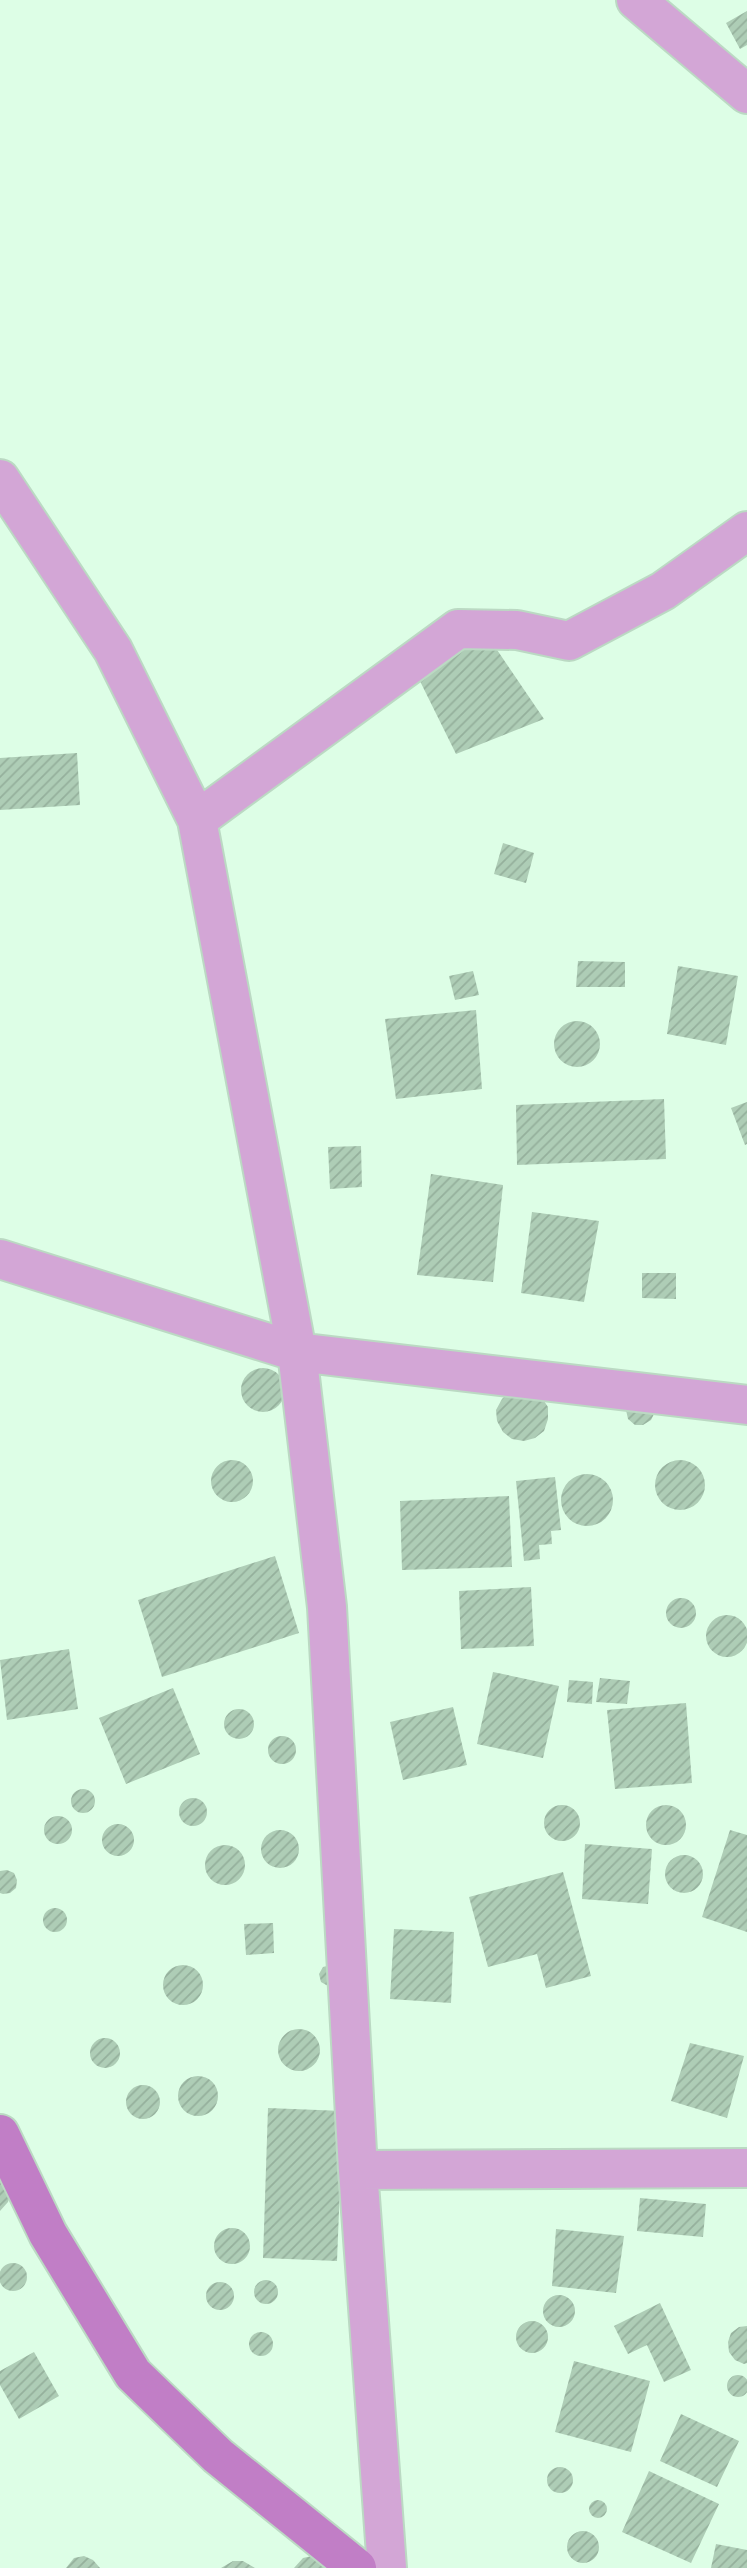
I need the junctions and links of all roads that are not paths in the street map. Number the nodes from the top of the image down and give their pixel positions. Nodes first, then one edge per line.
1 (636, 0) edge
2 (747, 94) edge
3 (0, 479) edge
4 (747, 531) edge
5 (197, 820) junction
6 (0, 1259) edge
7 (297, 1352) junction
8 (747, 1405) edge
9 (0, 2134) edge
10 (747, 2168) edge
11 (358, 2170) junction
12 (357, 2568) edge
13 (387, 2568) edge

1 - 2 street
3 - 5 street
4 - 5 street
5 - 7 street
6 - 7 street
7 - 8 street
7 - 11 street
9 - 12 street
10 - 11 street
11 - 13 street

